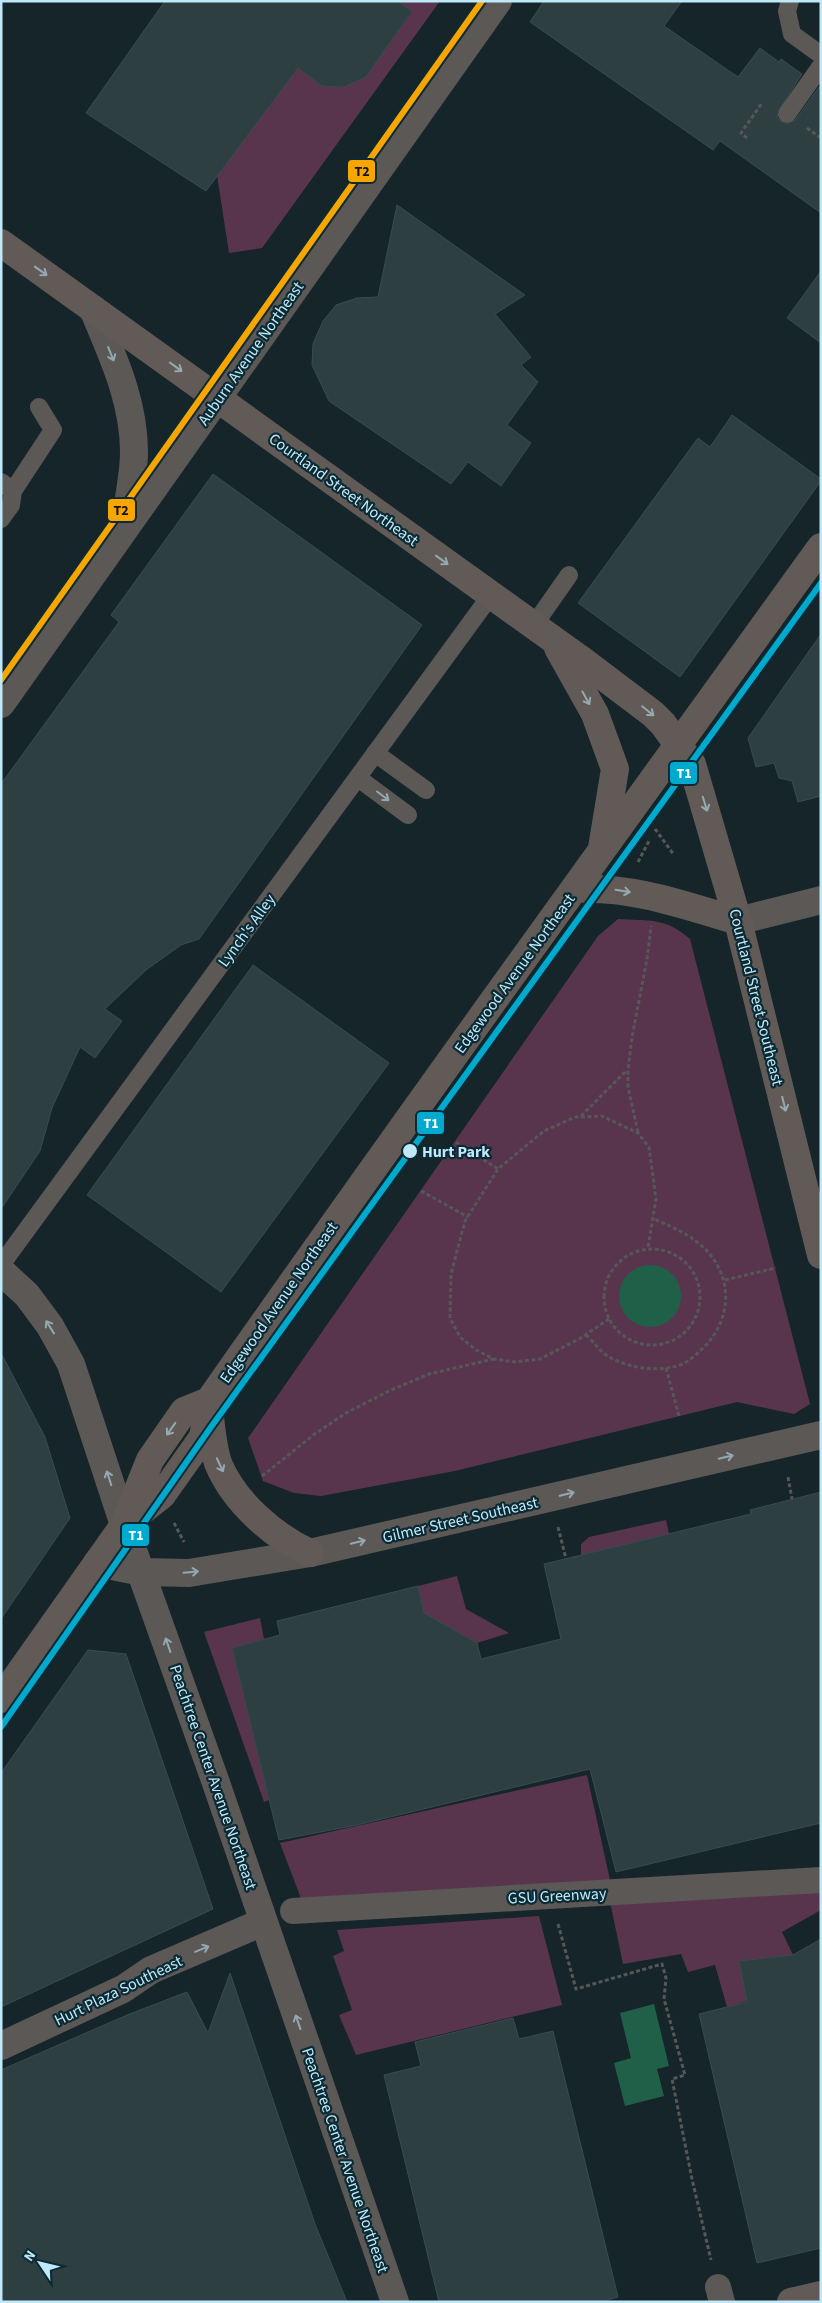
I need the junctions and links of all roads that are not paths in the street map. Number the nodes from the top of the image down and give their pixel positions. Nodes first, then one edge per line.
1 (498, 1) edge
2 (784, 4) edge
3 (821, 55) edge
4 (821, 66) edge
5 (787, 114) dead end
6 (3, 249) edge
7 (93, 309) junction
8 (218, 399) junction
9 (39, 408) dead end
10 (7, 487) edge
11 (1, 519) edge
12 (124, 530) junction
13 (821, 547) edge
14 (569, 575) dead end
15 (491, 595) junction
16 (544, 633) junction
17 (1, 704) edge
18 (678, 744) junction
19 (375, 753) junction
20 (358, 778) junction
21 (426, 790) dead end
22 (408, 815) dead end
23 (602, 852) junction
24 (575, 889) junction
25 (821, 900) edge
26 (738, 921) junction
27 (821, 1255) edge
28 (1, 1265) edge
29 (1, 1271) edge
30 (209, 1401) junction
31 (821, 1435) edge
32 (124, 1525) junction
33 (310, 1553) junction
34 (97, 1563) junction
35 (142, 1572) junction
36 (1, 1699) edge
37 (821, 1880) edge
38 (292, 1911) dead end
39 (263, 1922) junction
40 (1, 2046) edge
41 (821, 2294) edge
42 (395, 2302) edge
43 (791, 2302) edge

1 - 8 street, Auburn Avenue Northeast
2 - 3 lane
4 - 5 lane
6 -> 7 main road, Courtland Street Northeast
7 -> 8 main road, Courtland Street Northeast
7 -> 12 street
8 - 12 street, Auburn Avenue Northeast
8 -> 15 main road, Courtland Street Northeast
9 - 10 lane
10 - 11 lane
12 - 17 street, Auburn Avenue Northeast
13 - 18 main road, Edgewood Avenue Northeast
14 - 16 lane
15 - 16 main road, Courtland Street Northeast
15 - 19 lane, Lynch's Alley
16 -> 18 main road, Courtland Street Northeast
16 -> 23 main road
18 - 23 main road, Edgewood Avenue Northeast
18 -> 26 main road, Courtland Street Southeast
19 - 20 lane, Lynch's Alley
19 - 21 lane
20 -> 22 lane
20 - 28 lane, Lynch's Alley
23 - 24 main road, Edgewood Avenue Northeast
24 -> 26 main road
24 - 30 main road, Edgewood Avenue Northeast
25 - 26 street
26 -> 27 main road, Courtland Street Southeast
32 -> 29 street, Peachtree Center Avenue Northeast
30 - 32 main road, Edgewood Avenue Northeast
30 -> 33 main road
33 -> 31 street, Gilmer Street Southeast
32 - 34 main road, Edgewood Avenue Northeast
32 - 35 street, Peachtree Center Avenue Northeast
35 -> 33 street, Gilmer Street Southeast
34 - 35 street, Gilmer Street Southeast
34 - 36 main road, Edgewood Avenue Northeast
39 -> 35 street, Peachtree Center Avenue Northeast
37 - 38 street, GSU Greenway
40 -> 39 street, Hurt Plaza Southeast
42 -> 39 street, Peachtree Center Avenue Northeast
41 - 43 main road

